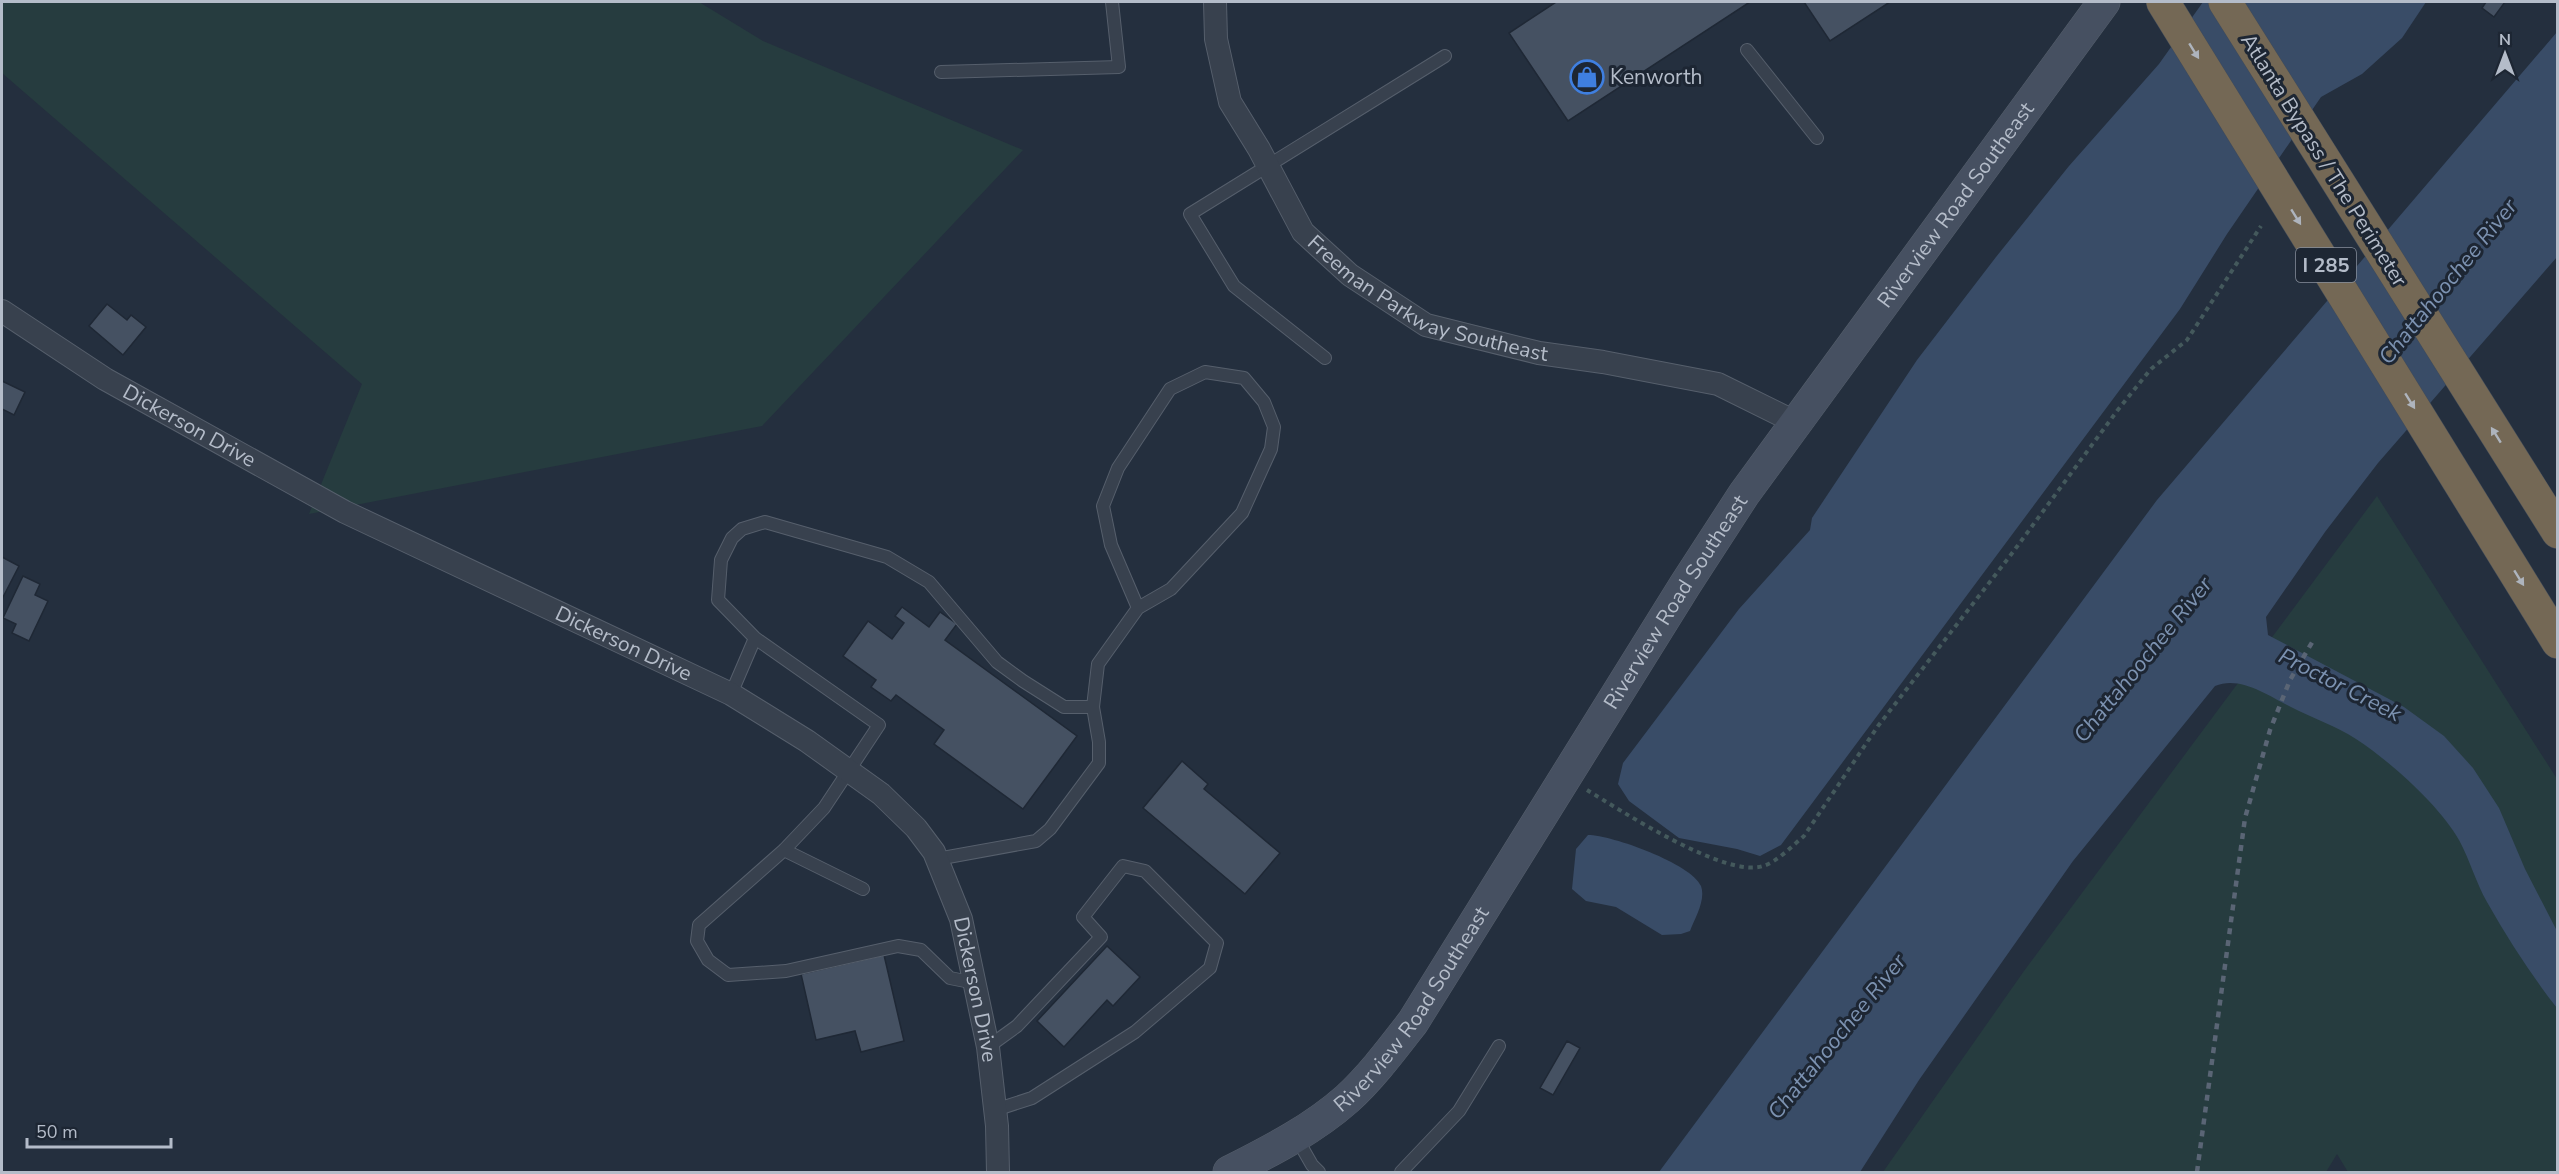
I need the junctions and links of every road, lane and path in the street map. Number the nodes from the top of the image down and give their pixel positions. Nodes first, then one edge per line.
1 (1112, 2) edge
2 (1215, 2) edge
3 (2104, 2) edge
4 (2163, 2) edge
5 (2225, 2) edge
6 (1747, 50) dead end
7 (1445, 56) dead end
8 (941, 72) dead end
9 (1817, 138) dead end
10 (1268, 164) junction
11 (2261, 226) dead end
12 (2, 311) edge
13 (1325, 358) dead end
14 (1797, 423) junction
15 (2558, 532) edge
16 (1138, 608) junction
17 (755, 638) junction
18 (2558, 642) edge
19 (731, 694) junction
20 (1093, 706) junction
21 (849, 771) junction
22 (1566, 777) junction
23 (784, 850) junction
24 (937, 859) junction
25 (863, 889) dead end
26 (975, 983) junction
27 (1499, 1046) dead end
28 (988, 1047) junction
29 (995, 1110) junction
30 (1295, 1136) junction
31 (998, 1173) edge
32 (1229, 1173) edge
33 (1319, 1173) edge
34 (1401, 1173) edge

1 - 8 lane
2 - 10 street, Freeman Parkway Southeast
3 - 14 street, Riverview Road Southeast
4 -> 18 highway, I 285
15 -> 5 highway, Atlanta Bypass / The Perimeter / I 285
6 - 9 lane
7 - 10 lane
10 - 13 lane
10 - 14 street, Freeman Parkway Southeast
11 - 22 path
12 - 19 street, Dickerson Drive
14 - 22 street, Riverview Road Southeast
16 - 16 lane
16 - 20 lane
17 - 19 lane
17 - 20 lane
17 - 21 lane
19 - 21 street, Dickerson Drive
20 - 24 lane
21 - 23 lane
21 - 24 street, Dickerson Drive
22 - 30 street, Riverview Road Southeast
23 - 25 lane
23 - 26 lane
24 - 26 street, Dickerson Drive
26 - 28 street, Dickerson Drive
27 - 34 lane
28 - 29 street, Dickerson Drive
28 - 29 lane
29 - 31 street, Dickerson Drive
30 - 32 street, Riverview Road Southeast
30 - 33 lane

